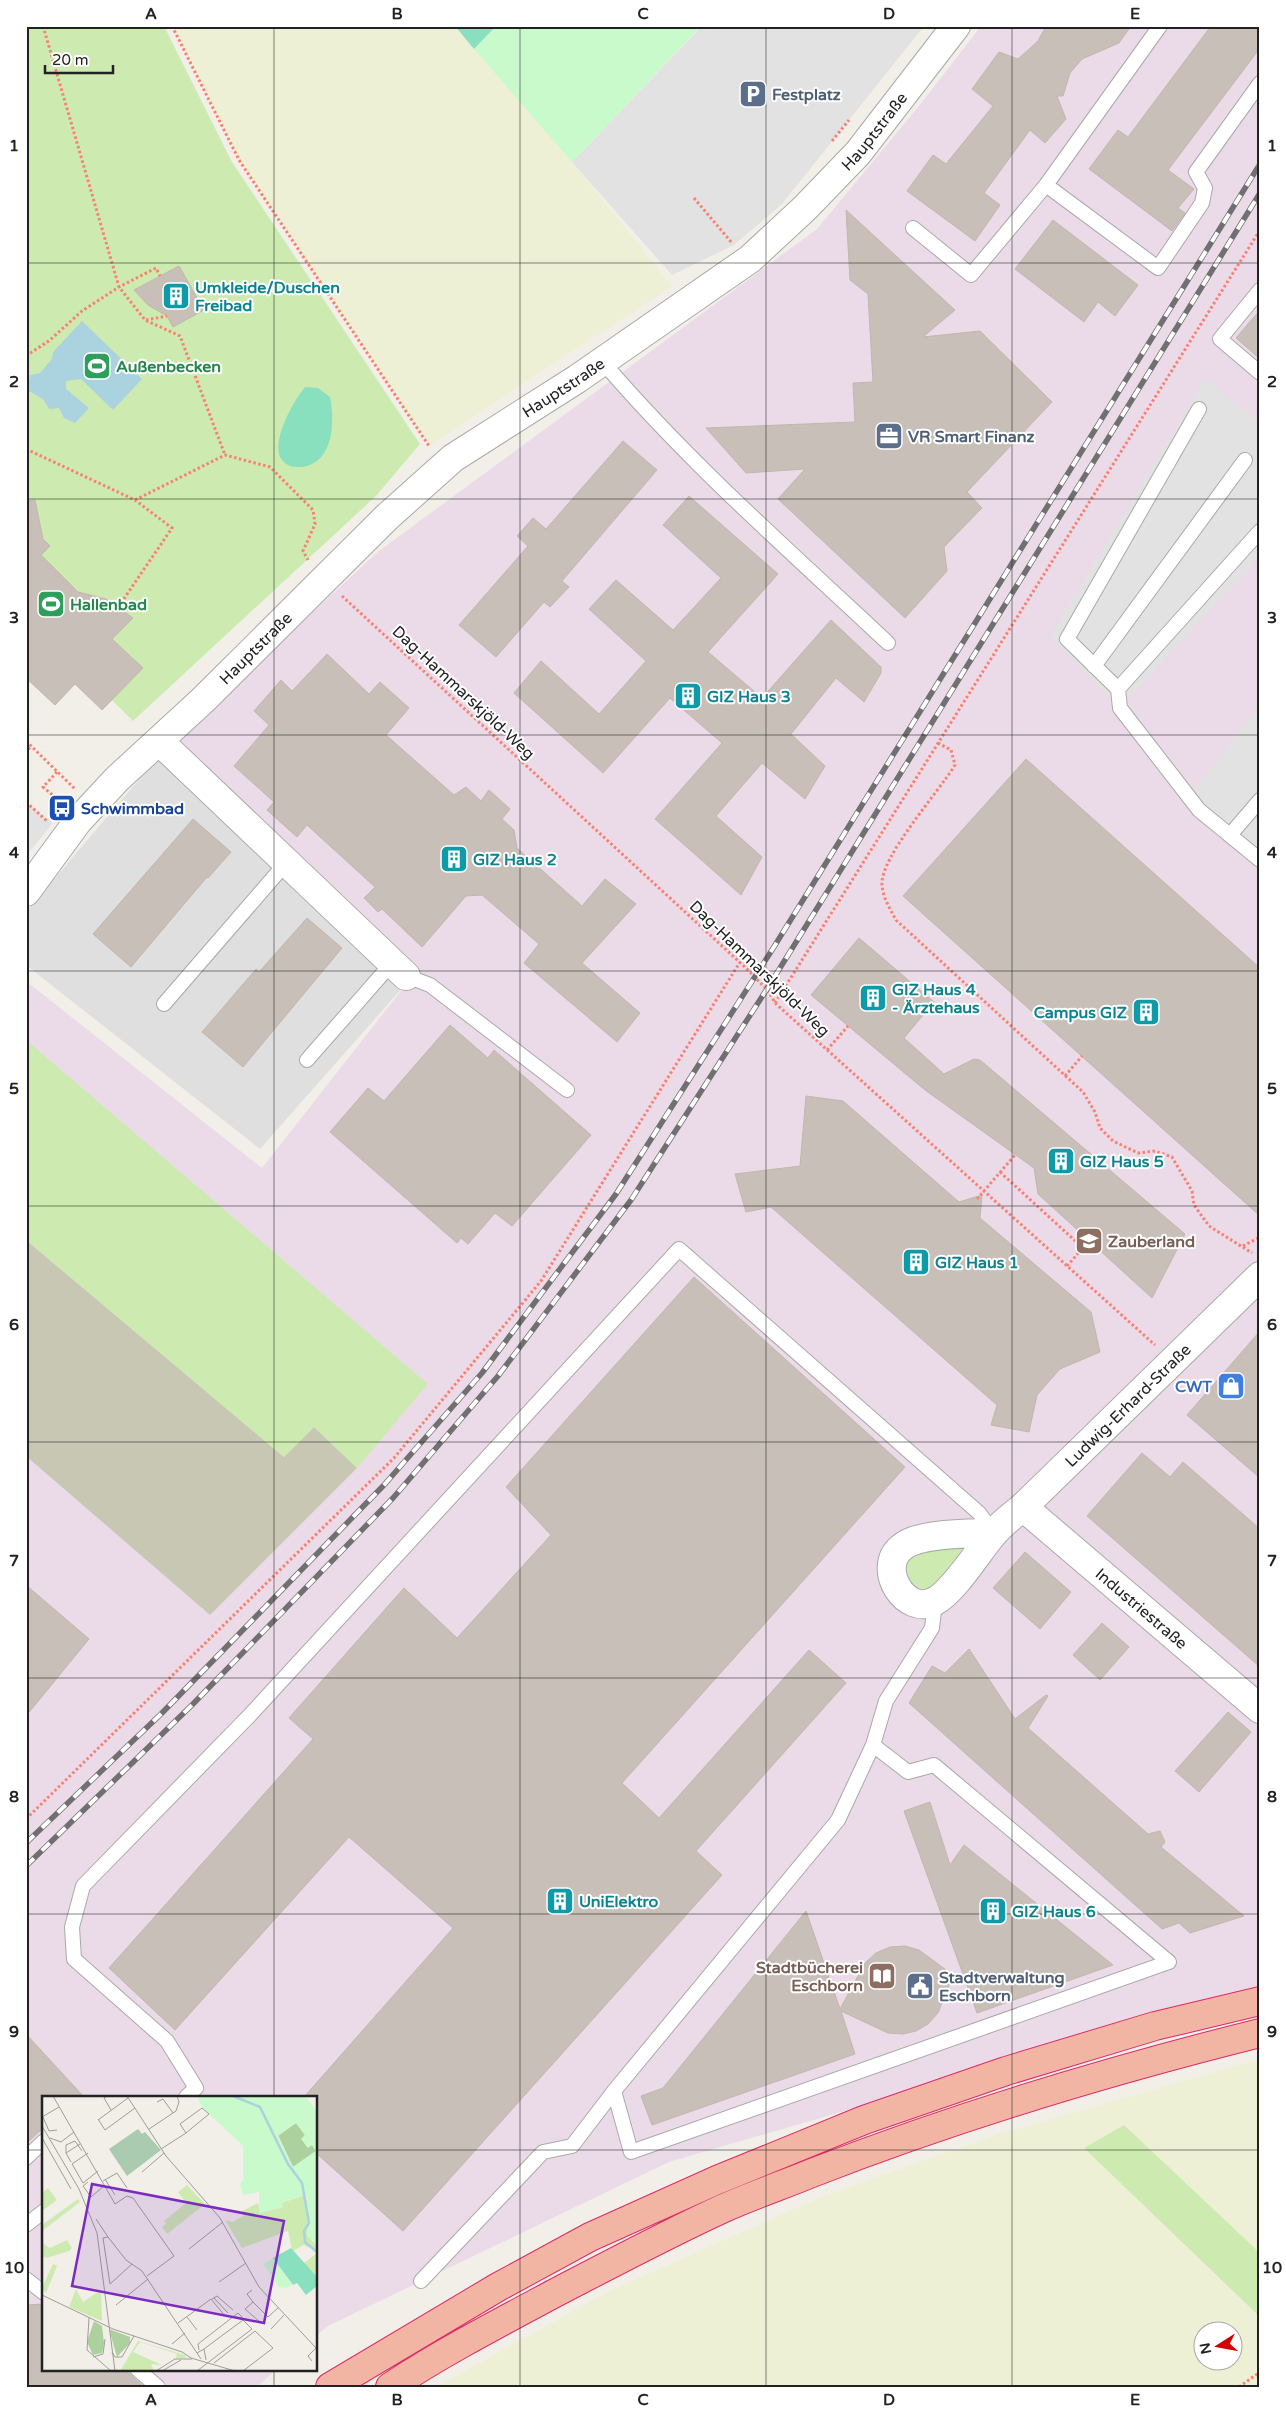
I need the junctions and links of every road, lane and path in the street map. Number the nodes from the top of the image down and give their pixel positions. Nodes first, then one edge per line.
1 (43, 26) edge
2 (172, 26) edge
3 (956, 26) edge
4 (1160, 26) edge
5 (1260, 83) edge
6 (851, 118) dead end
7 (826, 148) dead end
8 (1046, 185) junction
9 (694, 198) dead end
10 (913, 228) dead end
11 (1260, 230) edge
12 (741, 239) dead end
13 (734, 245) junction
14 (726, 250) dead end
15 (160, 276) dead end
16 (119, 287) junction
17 (1260, 290) edge
18 (167, 316) dead end
19 (145, 320) junction
20 (26, 356) edge
21 (602, 361) junction
22 (1260, 373) edge
23 (1199, 409) dead end
24 (437, 440) dead end
25 (26, 449) edge
26 (225, 455) junction
27 (1245, 460) dead end
28 (136, 500) junction
29 (1260, 531) edge
30 (316, 568) junction
31 (119, 606) dead end
32 (888, 643) dead end
33 (1094, 666) junction
34 (1118, 689) junction
35 (26, 741) edge
36 (160, 742) junction
37 (938, 742) junction
38 (31, 745) junction
39 (26, 754) edge
40 (57, 772) junction
41 (69, 783) dead end
42 (1260, 800) edge
43 (63, 804) dead end
44 (1230, 835) junction
45 (1260, 860) edge
46 (286, 863) junction
47 (26, 892) edge
48 (740, 962) junction
49 (399, 970) junction
50 (775, 1003) junction
51 (164, 1004) dead end
52 (848, 1026) dead end
53 (827, 1050) junction
54 (1082, 1056) dead end
55 (306, 1060) dead end
56 (1065, 1076) junction
57 (567, 1090) dead end
58 (1015, 1155) dead end
59 (1000, 1172) junction
60 (983, 1190) junction
61 (977, 1199) dead end
62 (1260, 1237) edge
63 (1089, 1241) dead end
64 (1243, 1246) junction
65 (1083, 1248) junction
66 (1067, 1266) junction
67 (1258, 1266) edge
68 (1187, 1346) junction
69 (1023, 1507) junction
70 (994, 1533) junction
71 (935, 1602) junction
72 (1260, 1708) edge
73 (873, 1745) junction
74 (26, 1819) edge
75 (1260, 2001) edge
76 (1260, 2033) edge
77 (614, 2091) junction
78 (187, 2096) edge
79 (42, 2143) edge
80 (26, 2158) edge
81 (42, 2213) edge
82 (26, 2225) edge
83 (26, 2279) edge
84 (421, 2281) dead end
85 (42, 2291) edge
86 (138, 2370) edge
87 (1260, 2372) edge
88 (158, 2387) edge
89 (330, 2387) edge
90 (390, 2387) edge
91 (1239, 2387) edge

1 - 16 path
2 - 24 path
3 - 21 street, Hauptstraße
4 - 8 lane
5 - 8 lane
6 - 7 path
8 - 10 lane
9 - 13 path
11 - 37 path
12 - 13 path
13 - 14 path
15 - 16 path
16 - 19 path
16 - 20 path
17 - 22 lane
18 - 19 path
19 - 26 path
21 - 30 street, Hauptstraße
21 - 32 lane
23 - 33 lane
25 - 28 path
26 - 28 path
26 - 30 path
27 - 33 lane
28 - 31 path
29 - 34 lane
30 - 36 street, Hauptstraße
30 - 48 path, Dag-Hammarskjöld-Weg
33 - 34 lane
34 - 44 lane
35 - 38 path
36 - 46 street
36 - 47 street, Hauptstraße
37 - 50 path
37 - 56 path
38 - 39 path
38 - 40 path
40 - 41 path
40 - 43 path
42 - 44 lane
44 - 45 lane
46 - 49 street
46 - 51 lane
48 - 50 path, Dag-Hammarskjöld-Weg
48 - 74 path
49 - 55 lane
49 - 57 lane
50 - 53 path, Dag-Hammarskjöld-Weg
52 - 53 path
53 - 60 path, Dag-Hammarskjöld-Weg
54 - 56 path
56 - 64 path
58 - 59 path
59 - 60 path
59 - 65 path
60 - 61 path
60 - 66 path, Dag-Hammarskjöld-Weg
62 - 64 path
63 - 65 path
64 - 67 path
65 - 66 path
66 - 68 path, Dag-Hammarskjöld-Weg
67 - 68 street, Ludwig-Erhard-Straße
68 - 69 street, Ludwig-Erhard-Straße
69 - 70 street, Ludwig-Erhard-Straße
69 - 72 street, Industriestraße
70 - 71 street, Ludwig-Erhard-Straße
70 - 71 street
70 - 78 lane
71 - 73 lane
73 - 77 lane
73 - 77 lane
75 - 89 highway
76 - 90 highway
77 - 84 lane
79 - 80 lane
81 - 82 lane
83 - 85 lane
86 - 88 lane
87 - 91 path

